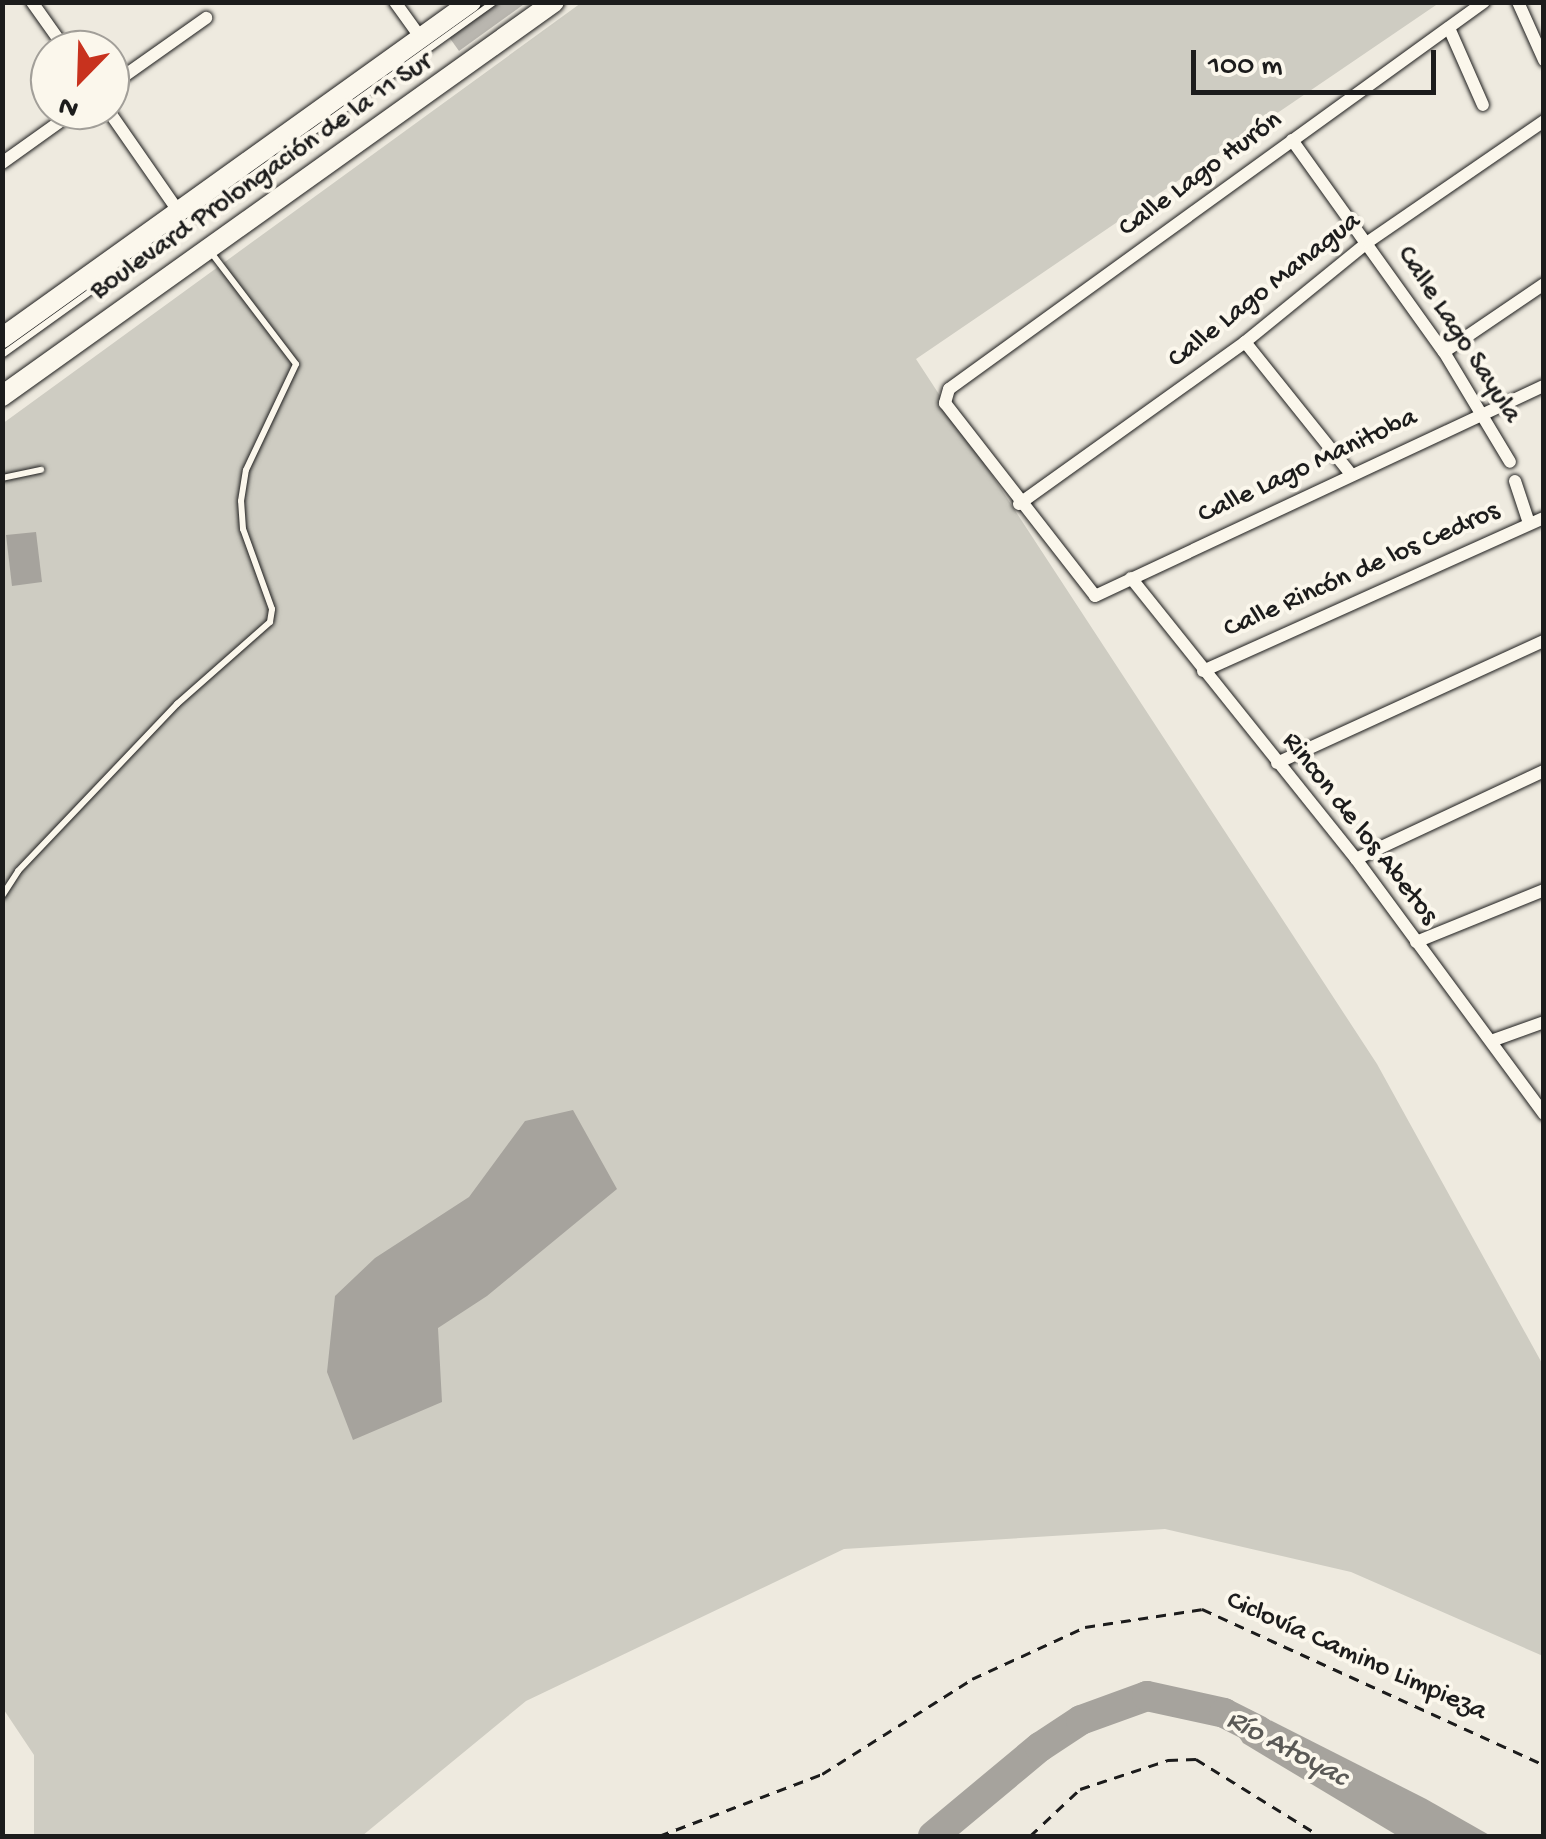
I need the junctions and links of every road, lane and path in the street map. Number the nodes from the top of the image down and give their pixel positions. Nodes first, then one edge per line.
1 (32, 2) edge
2 (395, 2) edge
3 (471, 2) edge
4 (494, 2) edge
5 (551, 2) edge
6 (1484, 2) edge
7 (1518, 2) edge
8 (206, 18) dead end
9 (1449, 28) junction
10 (52, 30) edge
11 (422, 38) junction
12 (1544, 60) edge
13 (130, 72) edge
14 (1483, 106) dead end
15 (1544, 121) edge
16 (48, 130) edge
17 (122, 130) edge
18 (1292, 140) junction
19 (2, 163) edge
20 (179, 212) junction
21 (1368, 242) junction
22 (208, 249) junction
23 (1544, 284) edge
24 (2, 338) edge
25 (1245, 342) junction
26 (1444, 352) junction
27 (2, 355) edge
28 (1544, 386) edge
29 (2, 394) edge
30 (1480, 414) junction
31 (1510, 462) dead end
32 (40, 470) dead end
33 (1350, 473) junction
34 (2, 478) edge
35 (1516, 481) dead end
36 (1019, 504) junction
37 (1536, 520) edge
38 (1130, 578) junction
39 (1544, 641) edge
40 (1202, 671) junction
41 (1276, 763) junction
42 (1544, 770) edge
43 (1356, 859) junction
44 (1544, 890) edge
45 (2, 896) edge
46 (1416, 942) junction
47 (1544, 1022) edge
48 (1494, 1040) junction
49 (1544, 1114) edge
50 (1544, 1764) edge
51 (659, 1836) edge
52 (1030, 1836) edge
53 (1320, 1836) edge

1 - 10 street
2 - 11 street
3 - 11 main road, Boulevard Prolongación de la 11 Sur
4 - 27 lane
5 - 22 main road, Boulevard Prolongación de la 11 Sur
5 - 29 lane
6 - 9 street, Calle Lago Hurón
7 - 12 street
8 - 13 street
9 - 14 street
9 - 18 street, Calle Lago Hurón
11 - 20 main road, Boulevard Prolongación de la 11 Sur
15 - 21 street, Calle Lago Managua
16 - 19 street
17 - 20 street
18 - 21 street, Calle Lago Sayula
18 - 36 street, Calle Lago Hurón
20 - 24 main road, Boulevard Prolongación de la 11 Sur
21 - 25 street, Calle Lago Managua
21 - 26 street, Calle Lago Sayula
22 - 29 main road, Boulevard Prolongación de la 11 Sur
22 - 45 lane
23 - 26 street
25 - 33 street
25 - 36 street, Calle Lago Managua
26 - 30 street, Calle Lago Sayula
28 - 30 street, Calle Lago Manitoba
30 - 31 street, Calle Lago Sayula
30 - 33 street, Calle Lago Manitoba
32 - 34 lane
33 - 38 street, Calle Lago Manitoba
35 - 37 street
36 - 38 street, Calle Lago Manitoba
37 - 40 street, Calle Rincón de los Cedros
38 - 40 street, Rincon de los Abetos
39 - 41 street
40 - 41 street, Rincon de los Abetos
41 - 43 street, Rincon de los Abetos
42 - 43 street
43 - 46 street, Rincon de los Abetos
44 - 46 street
46 - 48 street, Rincon de los Abetos
47 - 48 street
48 - 49 street, Rincon de los Abetos
50 - 51 path, Ciclovía Camino Limpieza
52 - 53 path

